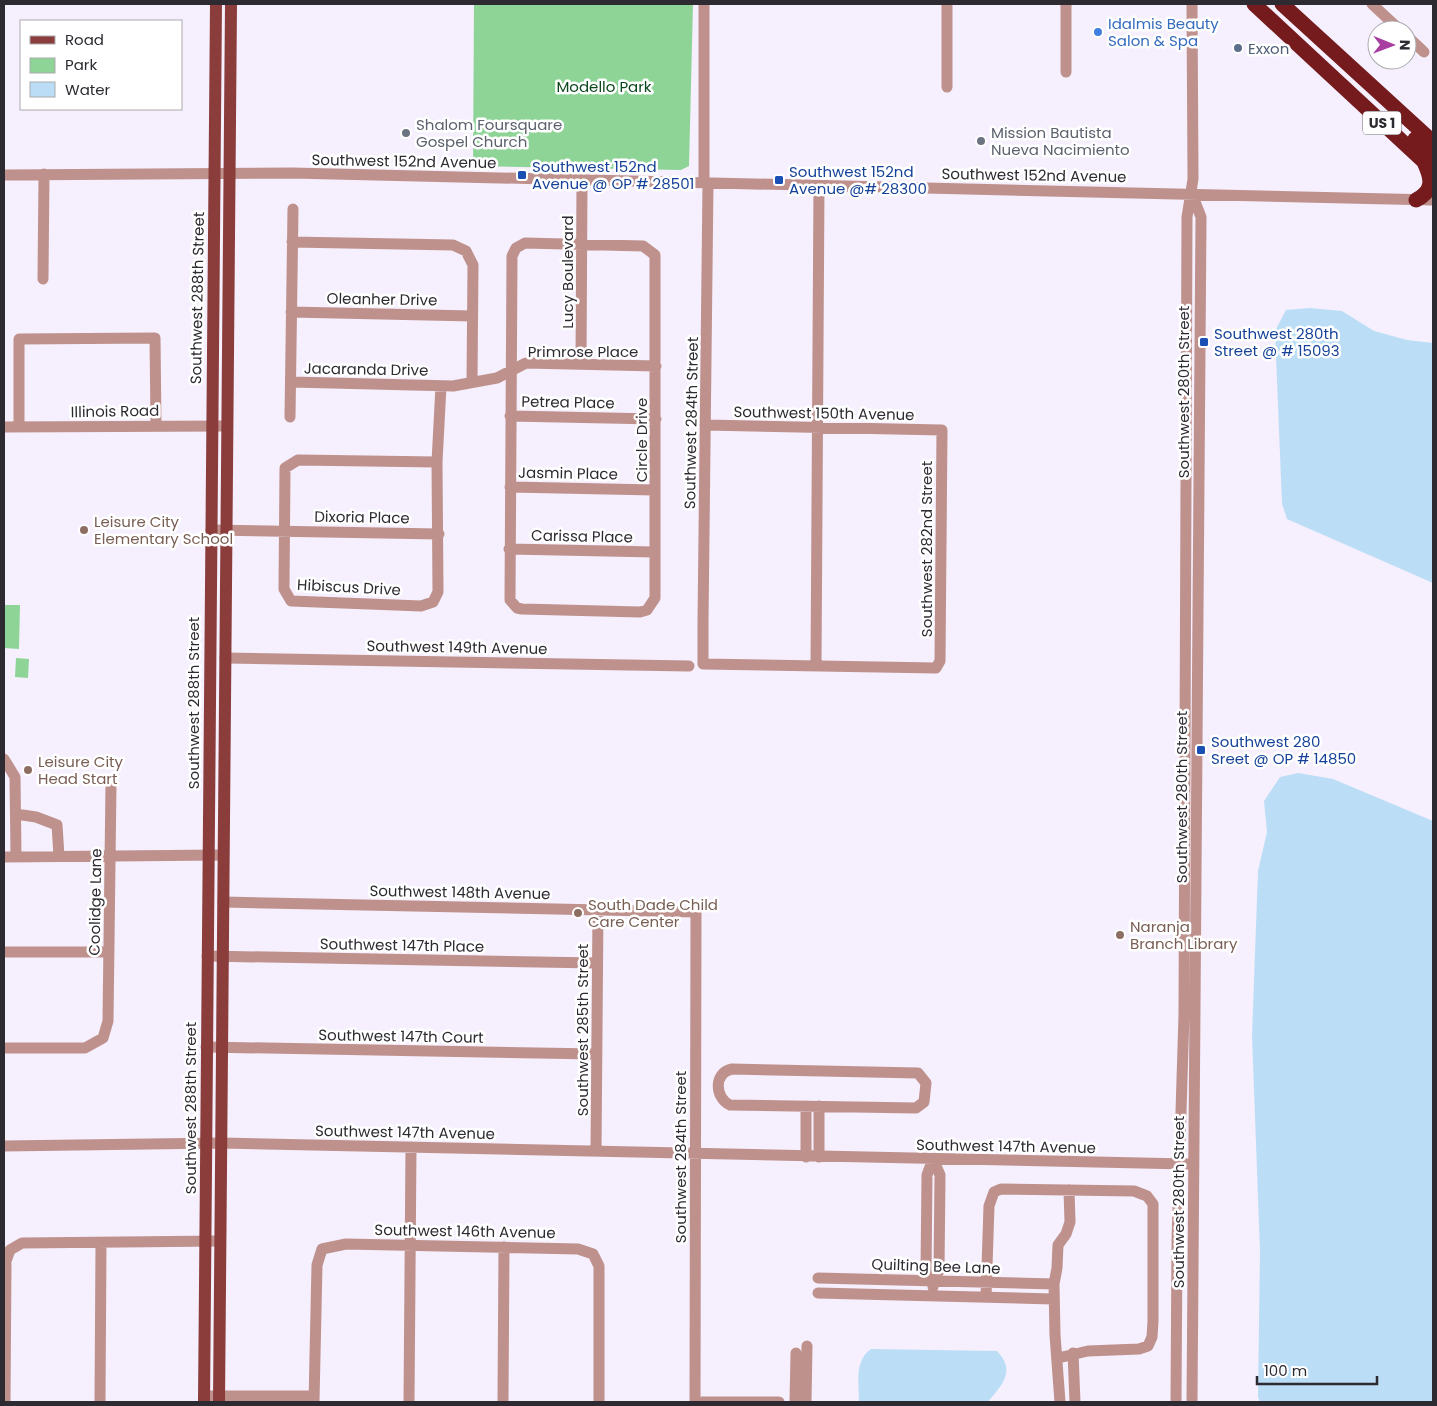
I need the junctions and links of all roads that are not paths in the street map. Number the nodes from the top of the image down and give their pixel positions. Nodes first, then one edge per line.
1 (216, 4) edge
2 (230, 4) edge
3 (704, 4) edge
4 (947, 4) edge
5 (1066, 4) edge
6 (1192, 4) edge
7 (1254, 4) edge
8 (1281, 4) edge
9 (1372, 4) edge
10 (1389, 20) edge
11 (216, 36) junction
12 (230, 36) junction
13 (1417, 45) edge
14 (1424, 52) dead end
15 (1066, 72) dead end
16 (947, 87) dead end
17 (1433, 142) edge
18 (1430, 162) edge
19 (215, 173) junction
20 (229, 173) junction
21 (44, 174) junction
22 (4, 175) edge
23 (582, 181) junction
24 (706, 183) junction
25 (819, 186) junction
26 (1192, 194) junction
27 (1416, 200) junction
28 (1433, 200) edge
29 (293, 210) dead end
30 (292, 242) junction
31 (582, 244) junction
32 (43, 279) dead end
33 (1186, 283) junction
34 (1199, 283) junction
35 (291, 312) junction
36 (472, 316) junction
37 (1186, 354) junction
38 (1199, 354) junction
39 (581, 364) junction
40 (656, 366) junction
41 (510, 372) junction
42 (291, 382) junction
43 (472, 382) junction
44 (441, 386) junction
45 (510, 416) junction
46 (290, 417) dead end
47 (656, 419) junction
48 (156, 425) junction
49 (212, 426) junction
50 (227, 426) junction
51 (705, 426) junction
52 (4, 427) edge
53 (19, 427) junction
54 (817, 428) junction
55 (942, 430) joint
56 (1186, 434) junction
57 (1198, 434) junction
58 (437, 462) junction
59 (510, 487) junction
60 (655, 490) junction
61 (211, 530) junction
62 (226, 531) junction
63 (284, 531) junction
64 (439, 534) junction
65 (509, 549) junction
66 (655, 552) junction
67 (1197, 565) junction
68 (1185, 566) junction
69 (225, 658) junction
70 (688, 666) dead end
71 (816, 666) junction
72 (1196, 669) junction
73 (1184, 670) junction
74 (4, 759) edge
75 (1196, 761) junction
76 (1183, 762) junction
77 (111, 784) dead end
78 (16, 814) junction
79 (1183, 837) junction
80 (1195, 837) junction
81 (110, 855) junction
82 (208, 855) junction
83 (223, 855) junction
84 (16, 856) junction
85 (59, 856) junction
86 (4, 857) edge
87 (223, 902) junction
88 (598, 909) junction
89 (696, 912) joint
90 (4, 952) edge
91 (109, 952) junction
92 (207, 956) junction
93 (222, 956) junction
94 (597, 964) junction
95 (206, 1047) junction
96 (222, 1047) junction
97 (4, 1048) edge
98 (596, 1054) junction
99 (806, 1106) junction
100 (819, 1106) junction
101 (206, 1143) junction
102 (221, 1143) junction
103 (4, 1146) edge
104 (411, 1147) junction
105 (596, 1151) junction
106 (695, 1153) junction
107 (806, 1157) junction
108 (819, 1157) junction
109 (933, 1159) junction
110 (1180, 1164) junction
111 (1193, 1164) junction
112 (1069, 1190) junction
113 (1192, 1240) junction
114 (205, 1241) junction
115 (220, 1241) junction
116 (1177, 1241) junction
117 (101, 1243) junction
118 (410, 1245) junction
119 (504, 1247) junction
120 (818, 1278) dead end
121 (933, 1281) junction
122 (986, 1282) junction
123 (1054, 1284) junction
124 (818, 1293) dead end
125 (932, 1296) junction
126 (986, 1297) junction
127 (1053, 1299) junction
128 (807, 1346) dead end
129 (796, 1353) dead end
130 (1073, 1354) junction
131 (1058, 1358) junction
132 (204, 1399) edge
133 (219, 1399) edge
134 (314, 1399) edge
135 (5, 1402) edge
136 (100, 1402) edge
137 (408, 1402) edge
138 (503, 1402) edge
139 (599, 1402) edge
140 (695, 1402) edge
141 (702, 1402) edge
142 (779, 1402) edge
143 (795, 1402) edge
144 (806, 1402) edge
145 (1060, 1402) edge
146 (1075, 1402) edge
147 (1176, 1402) edge
148 (1192, 1402) edge

1 - 11 main road, Southwest 288th Street
2 - 12 main road, Southwest 288th Street
3 - 24 street, Southwest 284th Street
4 - 16 street
5 - 15 street
6 - 26 street, Southwest 280th Street
7 - 18 highway, US 1
8 - 17 highway, US 1
9 - 10 street
11 - 12 main road
11 - 19 main road, Southwest 288th Street
12 - 20 main road, Southwest 288th Street
13 - 14 street
18 - 27 highway
19 - 20 street, Southwest 152nd Avenue
19 - 21 street, Southwest 152nd Avenue
19 - 49 main road, Southwest 288th Street
20 - 23 street, Southwest 152nd Avenue
20 - 50 main road, Southwest 288th Street
21 - 22 street, Southwest 152nd Avenue
21 - 32 street
23 - 24 street, Southwest 152nd Avenue
23 - 31 street, Lucy Boulevard
24 - 25 street, Southwest 152nd Avenue
24 - 51 street, Southwest 284th Street
25 - 26 street, Southwest 152nd Avenue
25 - 54 street
26 - 27 street, Southwest 152nd Avenue
26 - 33 street, Southwest 280th Street
26 - 34 street, Southwest 280th Street
27 - 28 street, Southwest 152nd Avenue
29 - 30 street
30 - 35 street
30 - 36 street
31 - 39 street, Lucy Boulevard
31 - 40 street, Circle Drive
31 - 41 street, Circle Drive
33 - 34 street
33 - 37 street, Southwest 280th Street
34 - 38 street, Southwest 280th Street
35 - 36 street, Oleanher Drive
35 - 42 street
36 - 43 street
37 - 38 street
37 - 56 street, Southwest 280th Street
38 - 57 street, Southwest 280th Street
39 - 40 street, Primrose Place
39 - 41 street, Primrose Place
40 - 47 street, Circle Drive
41 - 43 street
41 - 45 street, Circle Drive
42 - 44 street, Jacaranda Drive
42 - 46 street
43 - 44 street
44 - 58 street, Hibiscus Drive
45 - 47 street, Petrea Place
45 - 59 street, Circle Drive
47 - 60 street, Circle Drive
48 - 49 street, Illinois Road
48 - 53 street, Illinois Road
48 - 53 street
49 - 50 street, Illinois Road
49 - 61 main road, Southwest 288th Street
50 - 62 main road, Southwest 288th Street
51 - 54 street, Southwest 150th Avenue
51 - 71 street, Southwest 284th Street
52 - 53 street, Illinois Road
54 - 55 street, Southwest 150th Avenue
54 - 71 street
55 - 71 street, Southwest 282nd Street
56 - 57 street
56 - 68 street, Southwest 280th Street
57 - 67 street, Southwest 280th Street
58 - 63 street, Hibiscus Drive
58 - 64 street, Hibiscus Drive
59 - 60 street, Jasmin Place
59 - 65 street, Circle Drive
60 - 66 street, Circle Drive
61 - 62 street, Dixoria Place
61 - 82 main road, Southwest 288th Street
62 - 63 street, Dixoria Place
62 - 69 main road, Southwest 288th Street
63 - 64 street, Dixoria Place
63 - 64 street, Hibiscus Drive
65 - 66 street, Carissa Place
65 - 66 street, Circle Drive
67 - 68 street
67 - 72 street, Southwest 280th Street
68 - 73 street, Southwest 280th Street
69 - 70 street, Southwest 149th Avenue
69 - 83 main road, Southwest 288th Street
72 - 73 street
72 - 75 street, Southwest 280th Street
73 - 76 street, Southwest 280th Street
74 - 78 street
75 - 76 street
75 - 80 street, Southwest 280th Street
76 - 79 street, Southwest 280th Street
77 - 81 street, Coolidge Lane
78 - 84 street
78 - 85 street
79 - 80 street
79 - 110 street, Southwest 280th Street
80 - 111 street, Southwest 280th Street
81 - 82 street
81 - 85 street
81 - 91 street, Coolidge Lane
82 - 83 street
82 - 92 main road, Southwest 288th Street
83 - 87 main road, Southwest 288th Street
84 - 85 street
84 - 86 street
87 - 88 street, Southwest 148th Avenue
87 - 93 main road, Southwest 288th Street
88 - 89 street, Southwest 148th Avenue
88 - 94 street, Southwest 285th Street
89 - 106 street, Southwest 284th Street
90 - 91 street
91 - 97 street, Coolidge Lane
92 - 93 street, Southwest 147th Place
92 - 95 main road, Southwest 288th Street
93 - 94 street, Southwest 147th Place
93 - 96 main road, Southwest 288th Street
94 - 98 street, Southwest 285th Street
95 - 96 street, Southwest 147th Court
95 - 101 main road, Southwest 288th Street
96 - 98 street, Southwest 147th Court
96 - 102 main road, Southwest 288th Street
98 - 105 street, Southwest 285th Street
99 - 100 street
99 - 100 street
99 - 107 street
100 - 108 street
101 - 102 street, Southwest 147th Avenue
101 - 103 street, Southwest 147th Avenue
101 - 114 main road, Southwest 288th Street
102 - 104 street, Southwest 147th Avenue
102 - 115 main road, Southwest 288th Street
104 - 105 street, Southwest 147th Avenue
104 - 118 street
105 - 106 street, Southwest 147th Avenue
106 - 107 street, Southwest 147th Avenue
106 - 140 street, Southwest 284th Street
107 - 108 street, Southwest 147th Avenue
108 - 109 street, Southwest 147th Avenue
109 - 110 street, Southwest 147th Avenue
109 - 121 street
110 - 111 street, Southwest 147th Avenue
110 - 116 street, Southwest 280th Street
111 - 113 street, Southwest 280th Street
112 - 122 street
112 - 123 street
112 - 130 street
113 - 116 street
113 - 148 street, Southwest 280th Street
114 - 115 street
114 - 117 street
114 - 132 main road, Southwest 288th Street
115 - 133 main road, Southwest 288th Street
116 - 147 street, Southwest 280th Street
117 - 135 street
117 - 136 street
118 - 119 street, Southwest 146th Avenue
118 - 134 street, Southwest 146th Avenue
118 - 137 street
119 - 138 street
119 - 139 street, Southwest 146th Avenue
120 - 121 street, Quilting Bee Lane
121 - 122 street, Quilting Bee Lane
121 - 125 street
122 - 123 street, Quilting Bee Lane
122 - 126 street
123 - 127 street
124 - 125 street, Quilting Bee Lane
125 - 126 street, Quilting Bee Lane
126 - 127 street, Quilting Bee Lane
127 - 131 street
128 - 144 street
129 - 143 street
130 - 131 street
130 - 146 street
131 - 145 street
132 - 133 street
133 - 134 street
141 - 142 street

